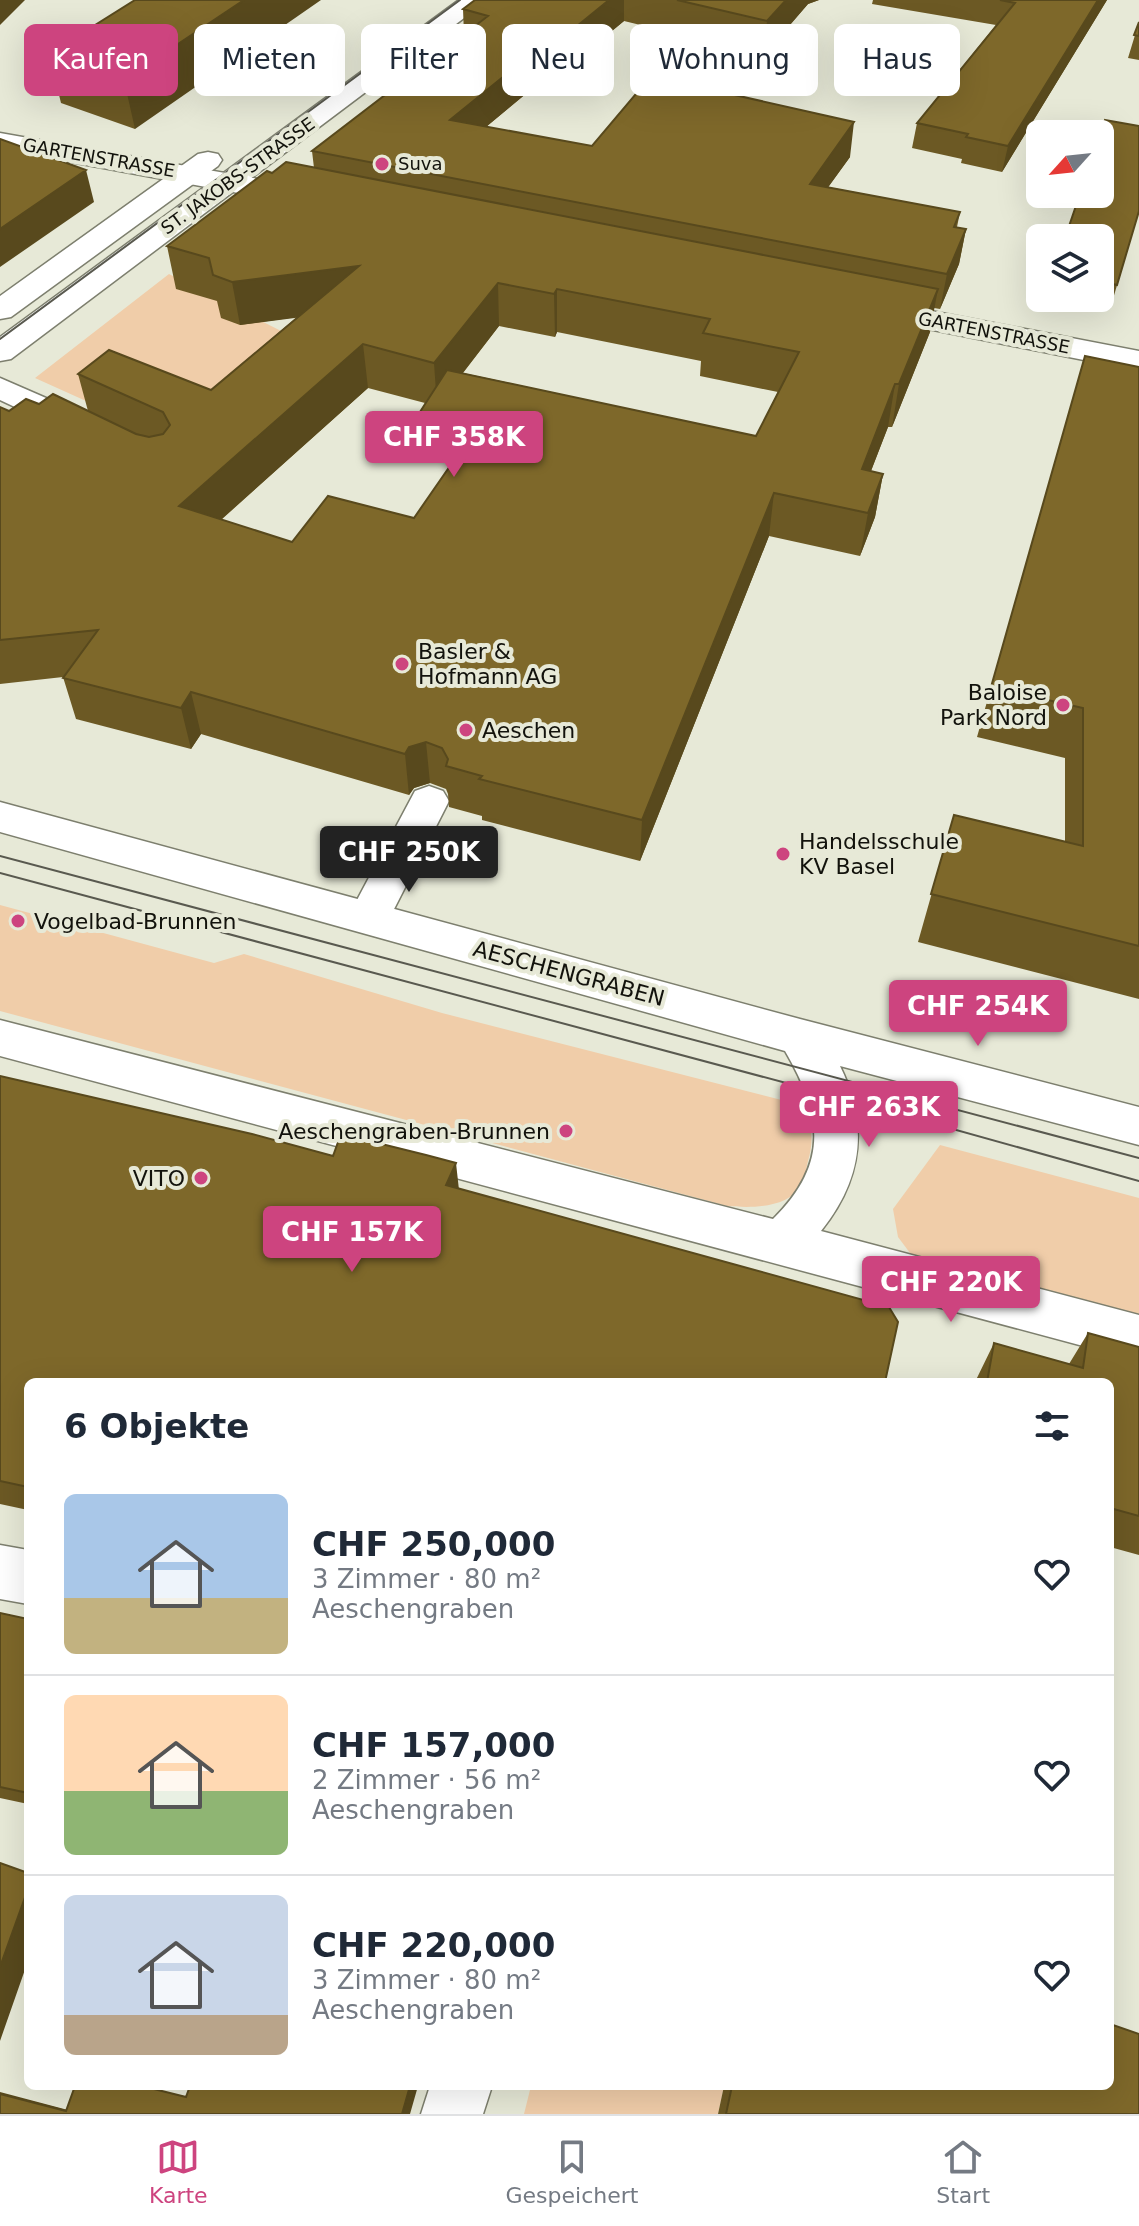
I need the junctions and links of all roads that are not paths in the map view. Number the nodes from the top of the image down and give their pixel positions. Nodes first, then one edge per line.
1 (475, 0) edge
2 (0, 141) edge
3 (231, 143) dead end
4 (189, 174) junction
5 (230, 181) junction
6 (344, 204) edge
7 (842, 303) edge
8 (0, 310) edge
9 (0, 352) edge
10 (1139, 361) edge
11 (0, 388) edge
12 (104, 437) edge
13 (429, 801) dead end
14 (0, 817) edge
15 (369, 917) junction
16 (800, 1037) junction
17 (0, 1038) edge
18 (1139, 1126) edge
19 (781, 1242) junction
20 (1139, 1338) edge
21 (0, 1572) edge
22 (24, 1576) edge
23 (460, 2090) edge
24 (452, 2114) edge

1 - 5 main road, ST. JAKOBS-STRASSE
2 - 4 main road, GARTENSTRASSE
3 - 4 main road, ST. JAKOBS-STRASSE
4 - 5 main road, GARTENSTRASSE
4 - 8 main road, ST. JAKOBS-STRASSE
5 - 6 main road, GARTENSTRASSE
5 - 9 main road, ST. JAKOBS-STRASSE
7 - 10 main road, GARTENSTRASSE
11 - 12 main road
13 - 15 main road
14 - 15 main road, AESCHENGRABEN
15 - 16 main road, AESCHENGRABEN
16 - 18 main road, AESCHENGRABEN
16 - 19 main road
17 - 19 main road
19 - 20 main road
21 - 22 main road
23 - 24 main road

